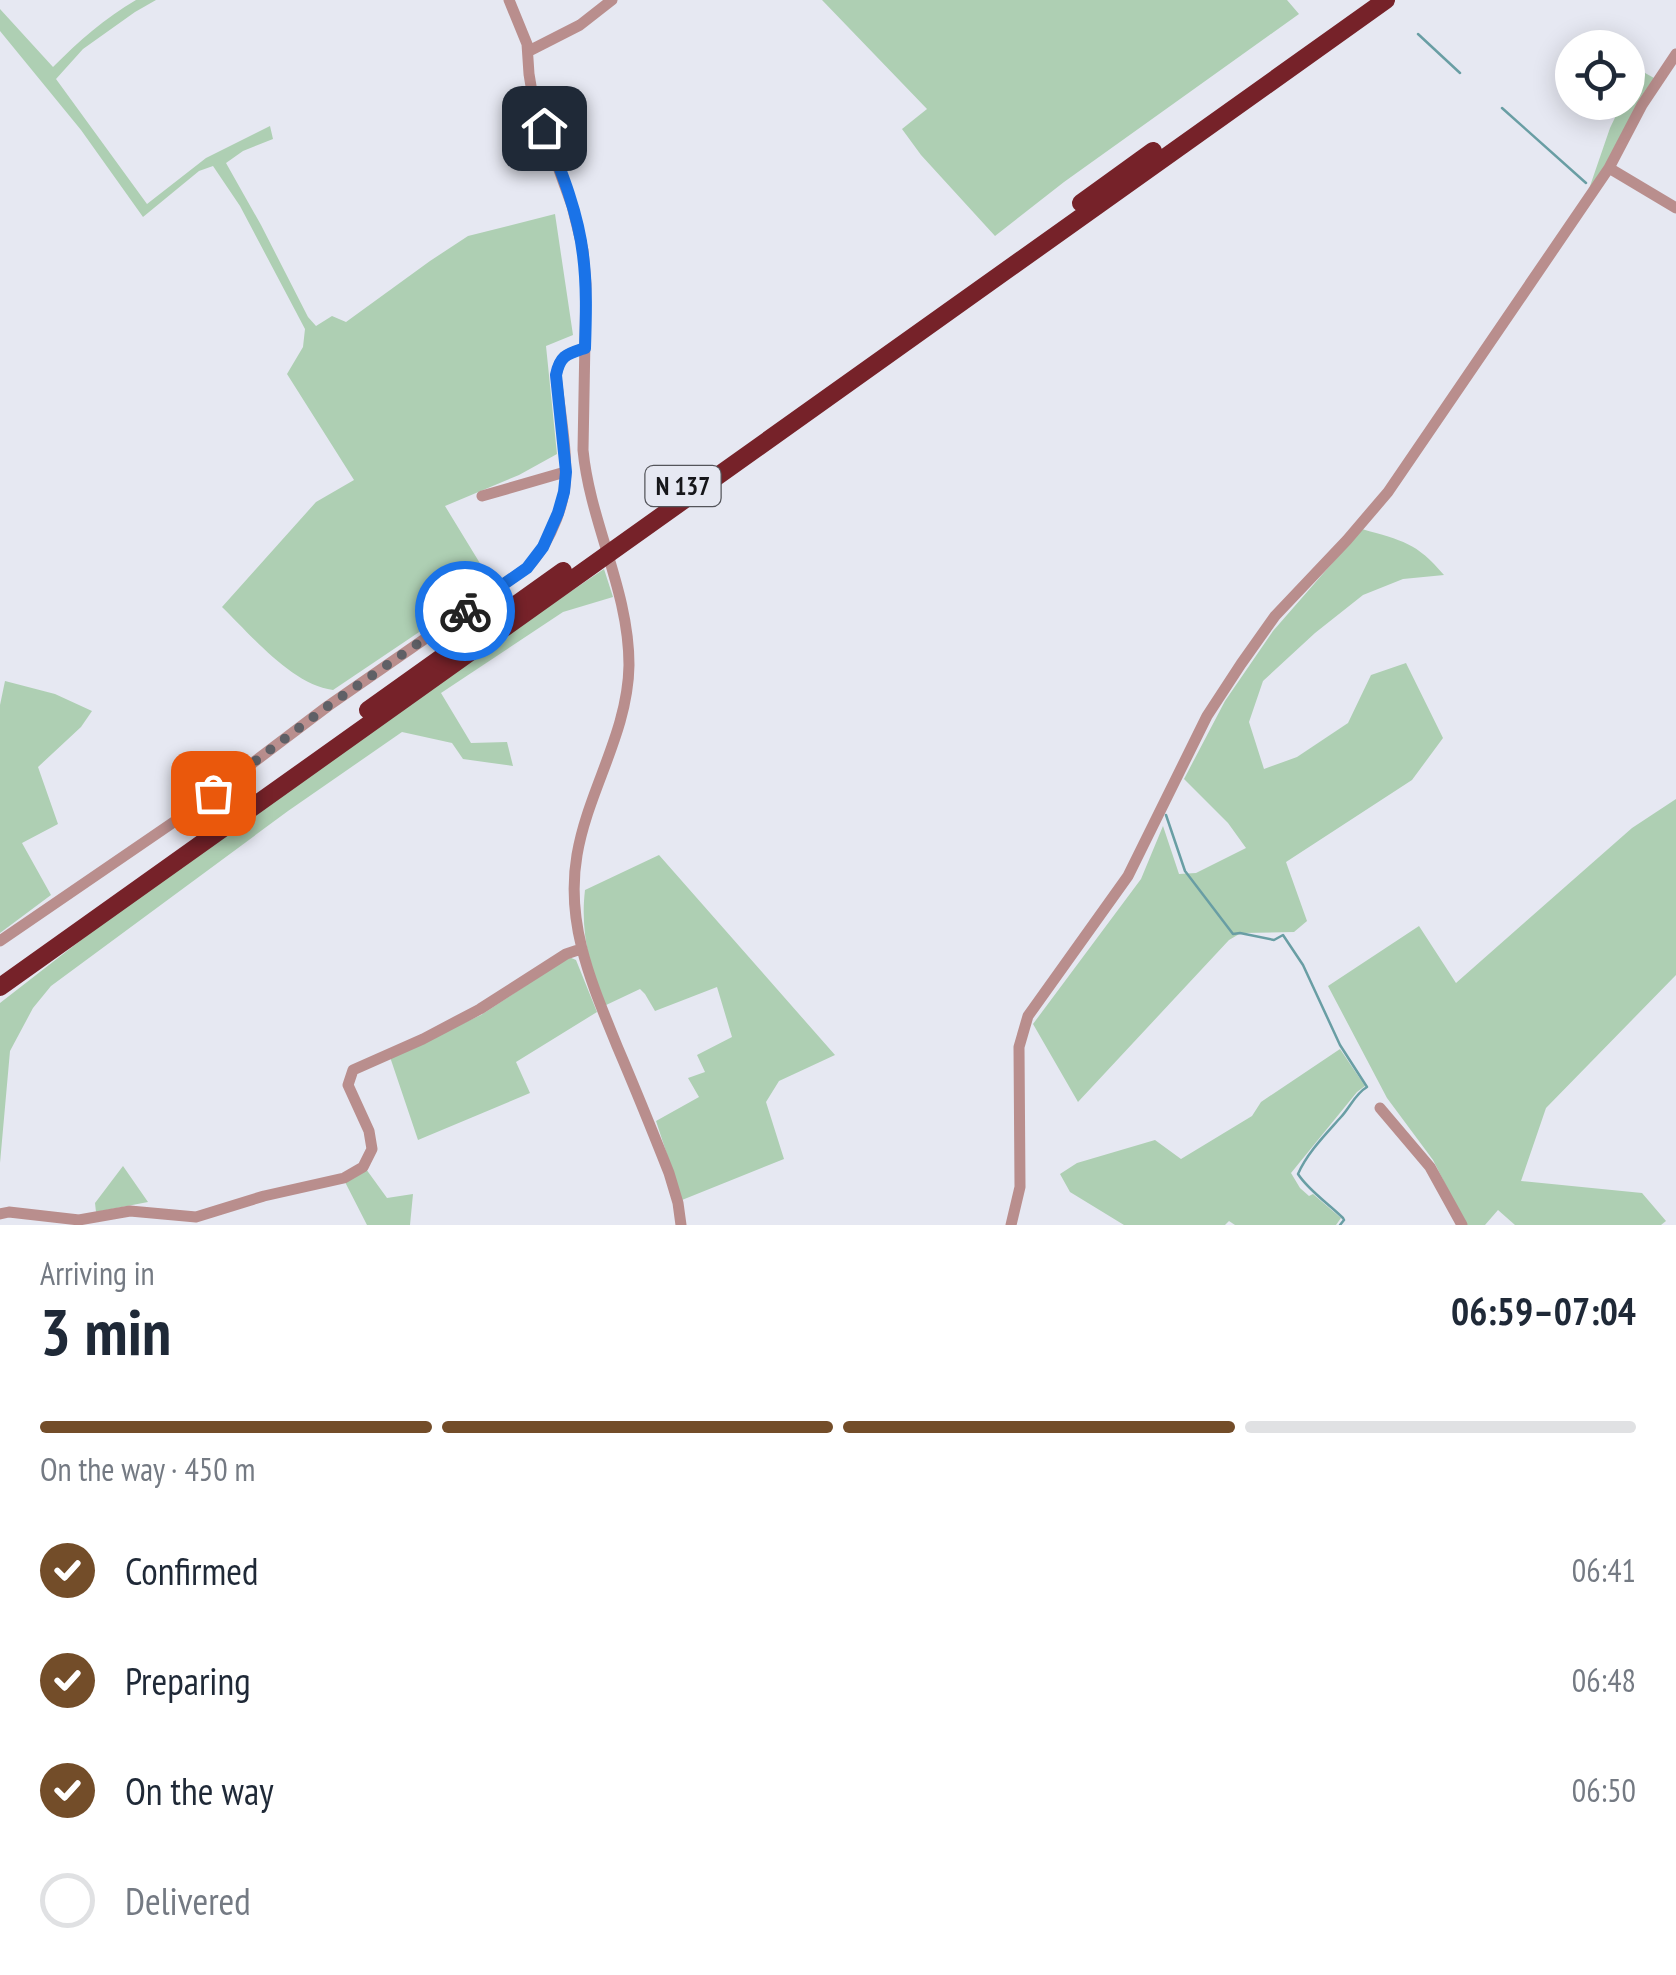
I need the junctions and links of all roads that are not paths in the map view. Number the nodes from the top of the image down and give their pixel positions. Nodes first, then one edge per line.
1 (509, 0) edge
2 (612, 0) edge
3 (1366, 0) edge
4 (1386, 0) edge
5 (529, 51) junction
6 (1676, 54) edge
7 (1609, 168) junction
8 (1676, 208) edge
9 (585, 348) junction
10 (566, 472) junction
11 (482, 496) dead end
12 (0, 941) edge
13 (580, 949) junction
14 (0, 972) edge
15 (0, 987) edge
16 (1380, 1108) dead end
17 (0, 1214) edge
18 (681, 1225) edge
19 (1011, 1225) edge
20 (1462, 1225) edge

1 - 5 street
2 - 5 street
3 - 14 highway, N 137
4 - 15 highway, N 137
5 - 9 street
6 - 7 street
7 - 8 street
7 - 19 street
9 - 10 street
9 - 13 street
10 - 11 street
10 - 12 street
13 - 17 street
13 - 18 street
16 - 20 street

